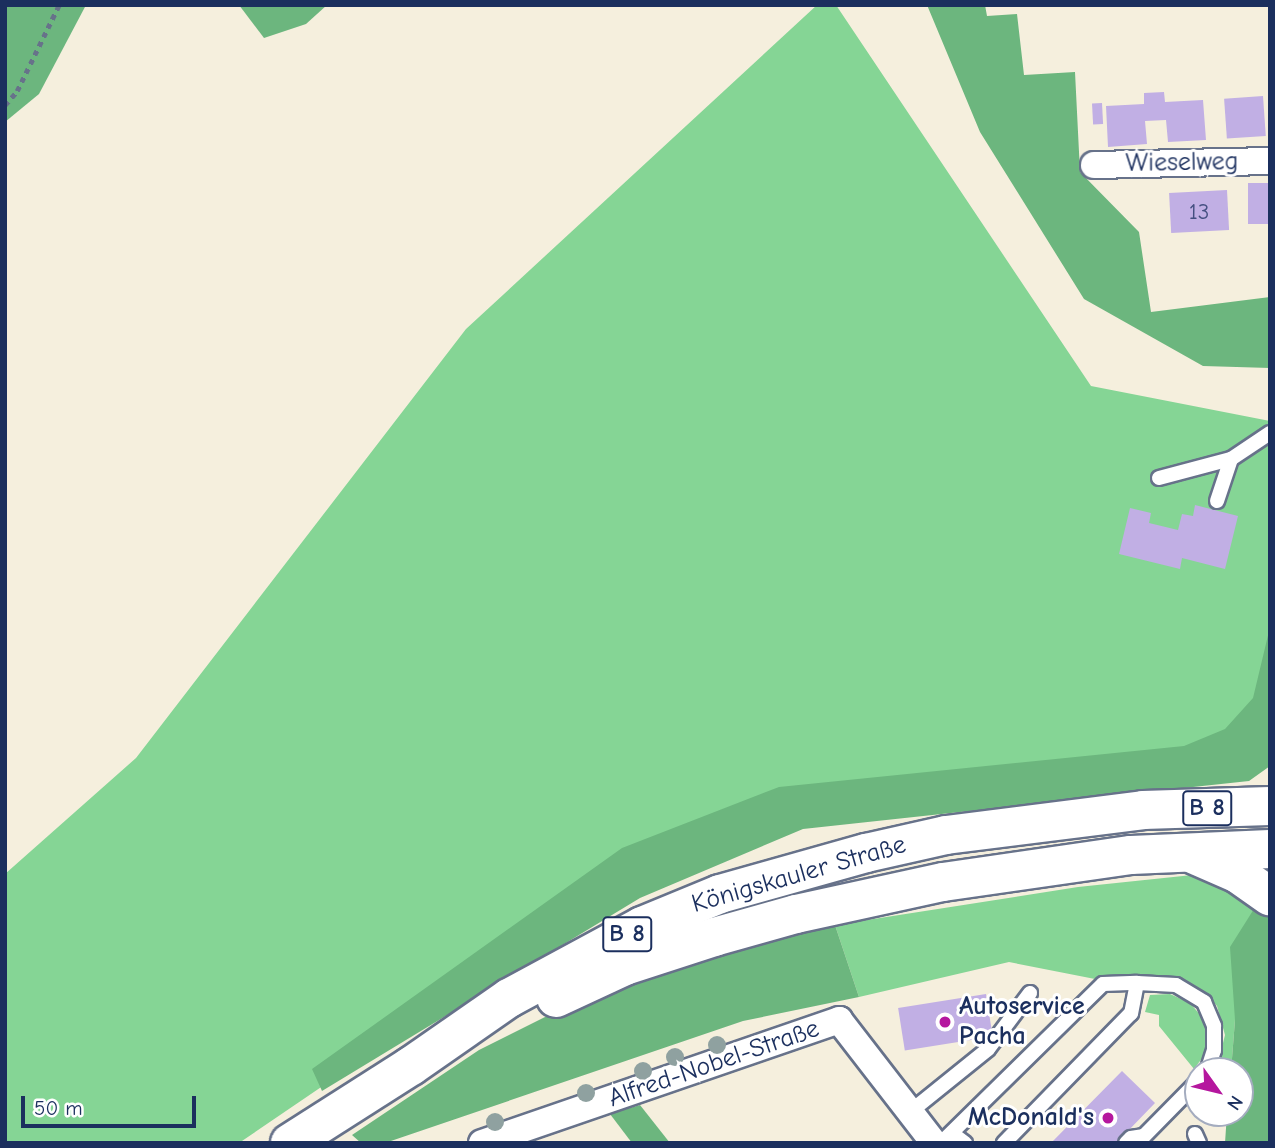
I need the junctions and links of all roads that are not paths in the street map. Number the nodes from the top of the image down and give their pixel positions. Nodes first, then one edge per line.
1 (1270, 161) edge
2 (1094, 165) dead end
3 (1270, 433) edge
4 (1231, 459) junction
5 (1159, 478) dead end
6 (1217, 502) dead end
7 (1270, 806) edge
8 (1270, 849) edge
9 (1186, 851) junction
10 (1270, 896) edge
11 (1137, 983) junction
12 (1030, 993) dead end
13 (1212, 1057) edge
14 (411, 1066) junction
15 (1184, 1096) edge
16 (910, 1112) junction
17 (290, 1143) edge
18 (482, 1143) edge
19 (934, 1143) edge
20 (941, 1143) edge
21 (951, 1143) edge
22 (965, 1143) edge
23 (1004, 1143) edge
24 (1126, 1143) edge

1 - 2 street, Wieselweg
3 - 4 lane
4 - 5 lane
4 - 6 lane
7 - 14 main road, Königskauler Straße / B 8
8 - 9 main road, B 8
9 - 10 main road
9 - 14 main road, Königskauler Straße / B 8
11 - 13 lane
11 - 20 lane
11 - 23 lane
12 - 16 lane
14 - 17 main road, Königskauler Straße / B 8
15 - 24 lane
16 - 18 street, Alfred-Nobel-Straße
16 - 19 street, Alfred-Nobel-Straße
21 - 22 lane

